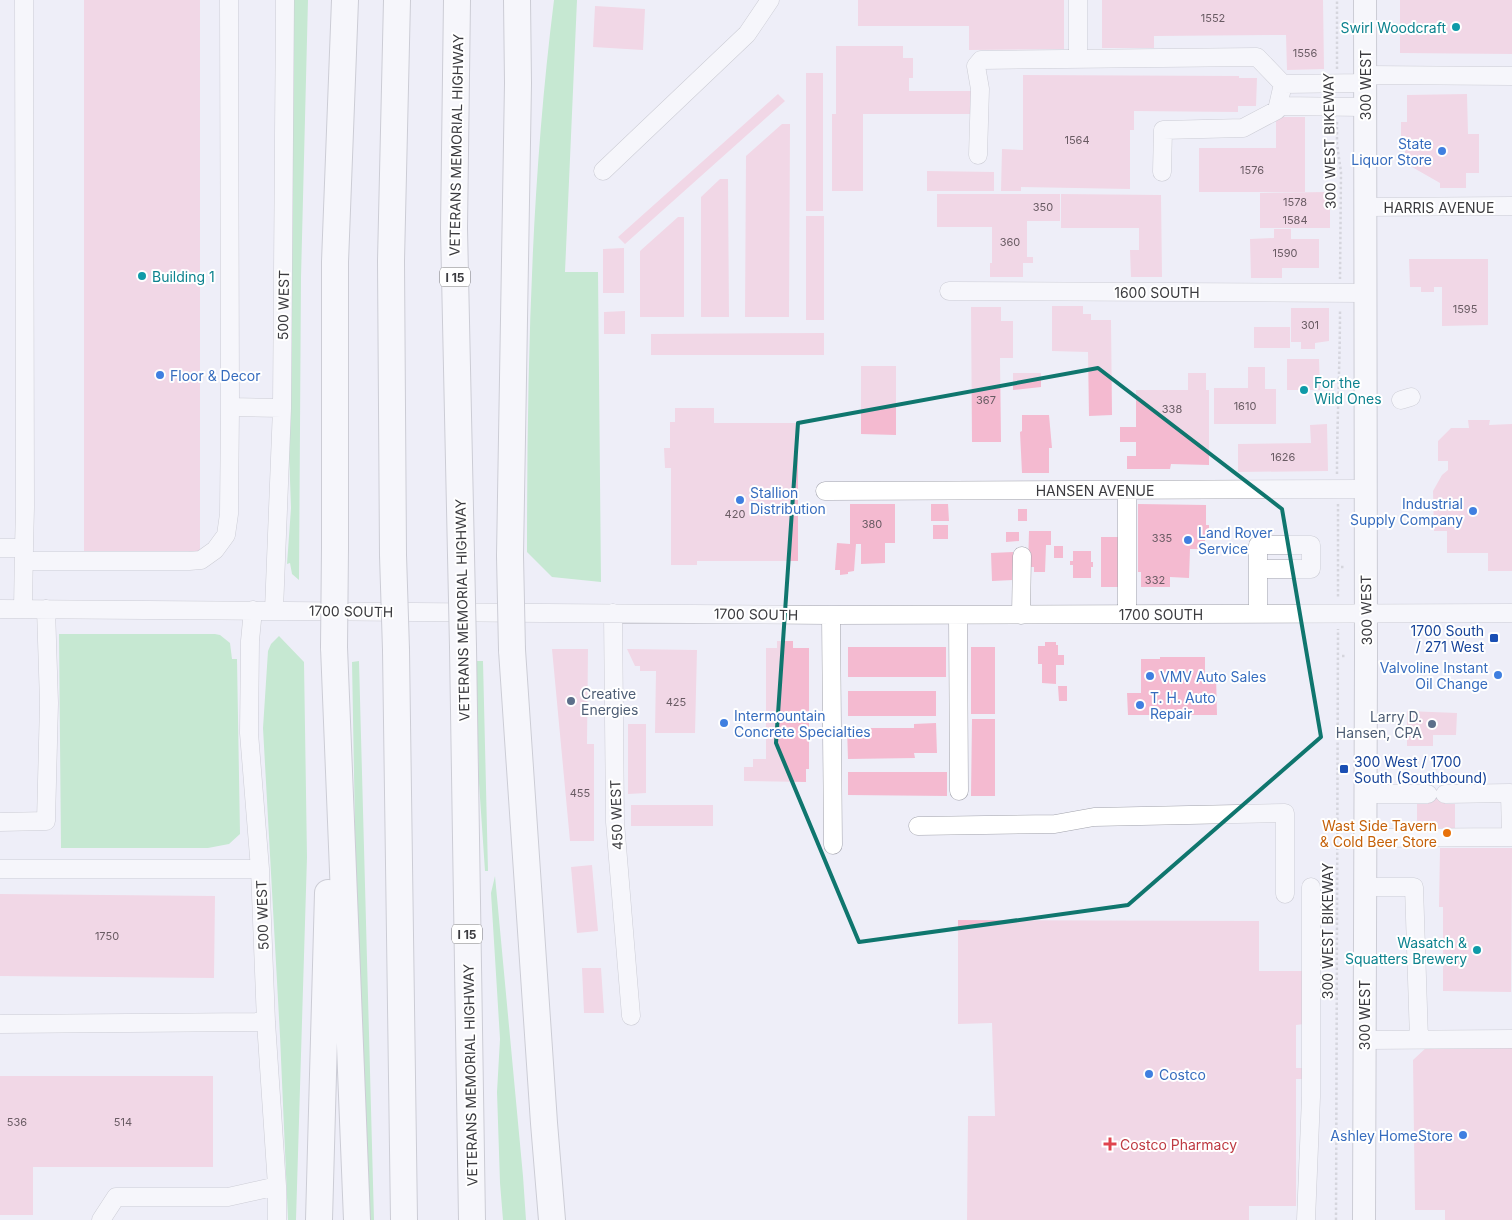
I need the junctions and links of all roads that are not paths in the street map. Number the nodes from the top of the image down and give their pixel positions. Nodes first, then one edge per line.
1 (24, 0) edge
2 (229, 0) edge
3 (285, 0) edge
4 (345, 0) edge
5 (397, 0) edge
6 (458, 0) edge
7 (518, 0) edge
8 (526, 0) edge
9 (770, 0) edge
10 (1078, 0) edge
11 (1365, 0) edge
12 (1078, 59) junction
13 (1512, 76) edge
14 (1365, 79) junction
15 (518, 83) junction
16 (1283, 84) junction
17 (1278, 106) junction
18 (1365, 107) junction
19 (978, 155) dead end
20 (602, 171) dead end
21 (1162, 172) dead end
22 (1512, 206) edge
23 (1365, 207) junction
24 (949, 291) dead end
25 (1366, 293) junction
26 (230, 407) junction
27 (282, 408) junction
28 (1365, 489) junction
29 (1127, 490) junction
30 (825, 491) dead end
31 (0, 548) edge
32 (24, 554) junction
33 (1022, 556) dead end
34 (1258, 569) dead end
35 (0, 609) edge
36 (23, 609) junction
37 (46, 609) junction
38 (253, 610) junction
39 (274, 610) junction
40 (1512, 612) edge
41 (613, 613) junction
42 (1366, 613) junction
43 (1021, 614) junction
44 (1127, 614) junction
45 (1258, 614) junction
46 (831, 615) junction
47 (958, 615) junction
48 (334, 647) junction
49 (959, 790) dead end
50 (1366, 794) junction
51 (0, 822) edge
52 (918, 826) dead end
53 (1365, 838) junction
54 (833, 845) dead end
55 (0, 869) edge
56 (260, 869) junction
57 (1311, 887) dead end
58 (1365, 887) junction
59 (1285, 894) dead end
60 (631, 1016) dead end
61 (266, 1022) junction
62 (0, 1024) edge
63 (1419, 1039) junction
64 (1512, 1039) edge
65 (1364, 1040) junction
66 (544, 1123) junction
67 (470, 1128) junction
68 (277, 1186) junction
69 (101, 1220) edge
70 (277, 1220) edge
71 (319, 1220) edge
72 (357, 1220) edge
73 (404, 1220) edge
74 (472, 1220) edge
75 (478, 1220) edge
76 (544, 1220) edge
77 (552, 1220) edge
78 (1306, 1220) edge
79 (1364, 1220) edge

1 - 32 street
2 - 26 street
3 - 27 street, 500 WEST
4 - 48 highway, bridge
5 - 73 highway, bridge
6 - 67 highway, VETERANS MEMORIAL HIGHWAY / I 15, bridge
7 - 15 highway
8 - 15 highway
9 - 20 street
10 - 12 street
11 - 14 main road, 300 WEST
12 - 16 street
12 - 19 street
13 - 14 street
14 - 16 street
14 - 18 main road, 300 WEST
15 - 66 highway, bridge
16 - 17 street
17 - 18 street
17 - 21 street
18 - 23 main road, 300 WEST
22 - 23 street, HARRIS AVENUE
23 - 25 main road, 300 WEST
24 - 25 street, 1600 SOUTH
25 - 28 main road, 300 WEST
26 - 27 street
26 - 32 street
27 - 39 street, 500 WEST
28 - 29 street, HANSEN AVENUE
28 - 42 main road, 300 WEST
29 - 30 street, HANSEN AVENUE
29 - 44 street
31 - 32 street
32 - 36 street
33 - 43 street
34 - 45 street
35 - 36 street, 1700 SOUTH
36 - 37 street, 1700 SOUTH
37 - 38 street, 1700 SOUTH
37 - 51 street
38 - 39 street, 1700 SOUTH
38 - 56 street, 500 WEST
39 - 41 street, 1700 SOUTH
40 - 42 street, 1700 SOUTH
41 - 46 street, 1700 SOUTH
41 - 60 street, 450 WEST
42 - 45 street, 1700 SOUTH
42 - 50 main road, 300 WEST
43 - 44 street, 1700 SOUTH
43 - 47 street, 1700 SOUTH
44 - 45 street, 1700 SOUTH
46 - 47 street, 1700 SOUTH
46 - 54 street
47 - 49 street
48 - 71 highway
48 - 72 highway
50 - 53 main road, 300 WEST
50 - 53 street
52 - 59 street
53 - 58 main road, 300 WEST
55 - 56 street
56 - 61 street, 500 WEST
57 - 78 street
58 - 63 street
58 - 65 main road, 300 WEST
61 - 62 street
61 - 68 street, 500 WEST
63 - 64 street
63 - 65 street
65 - 79 main road, 300 WEST
66 - 76 highway
66 - 77 highway
67 - 74 highway, VETERANS MEMORIAL HIGHWAY / I 15
67 - 75 highway
68 - 69 street
68 - 70 street, 500 WEST

